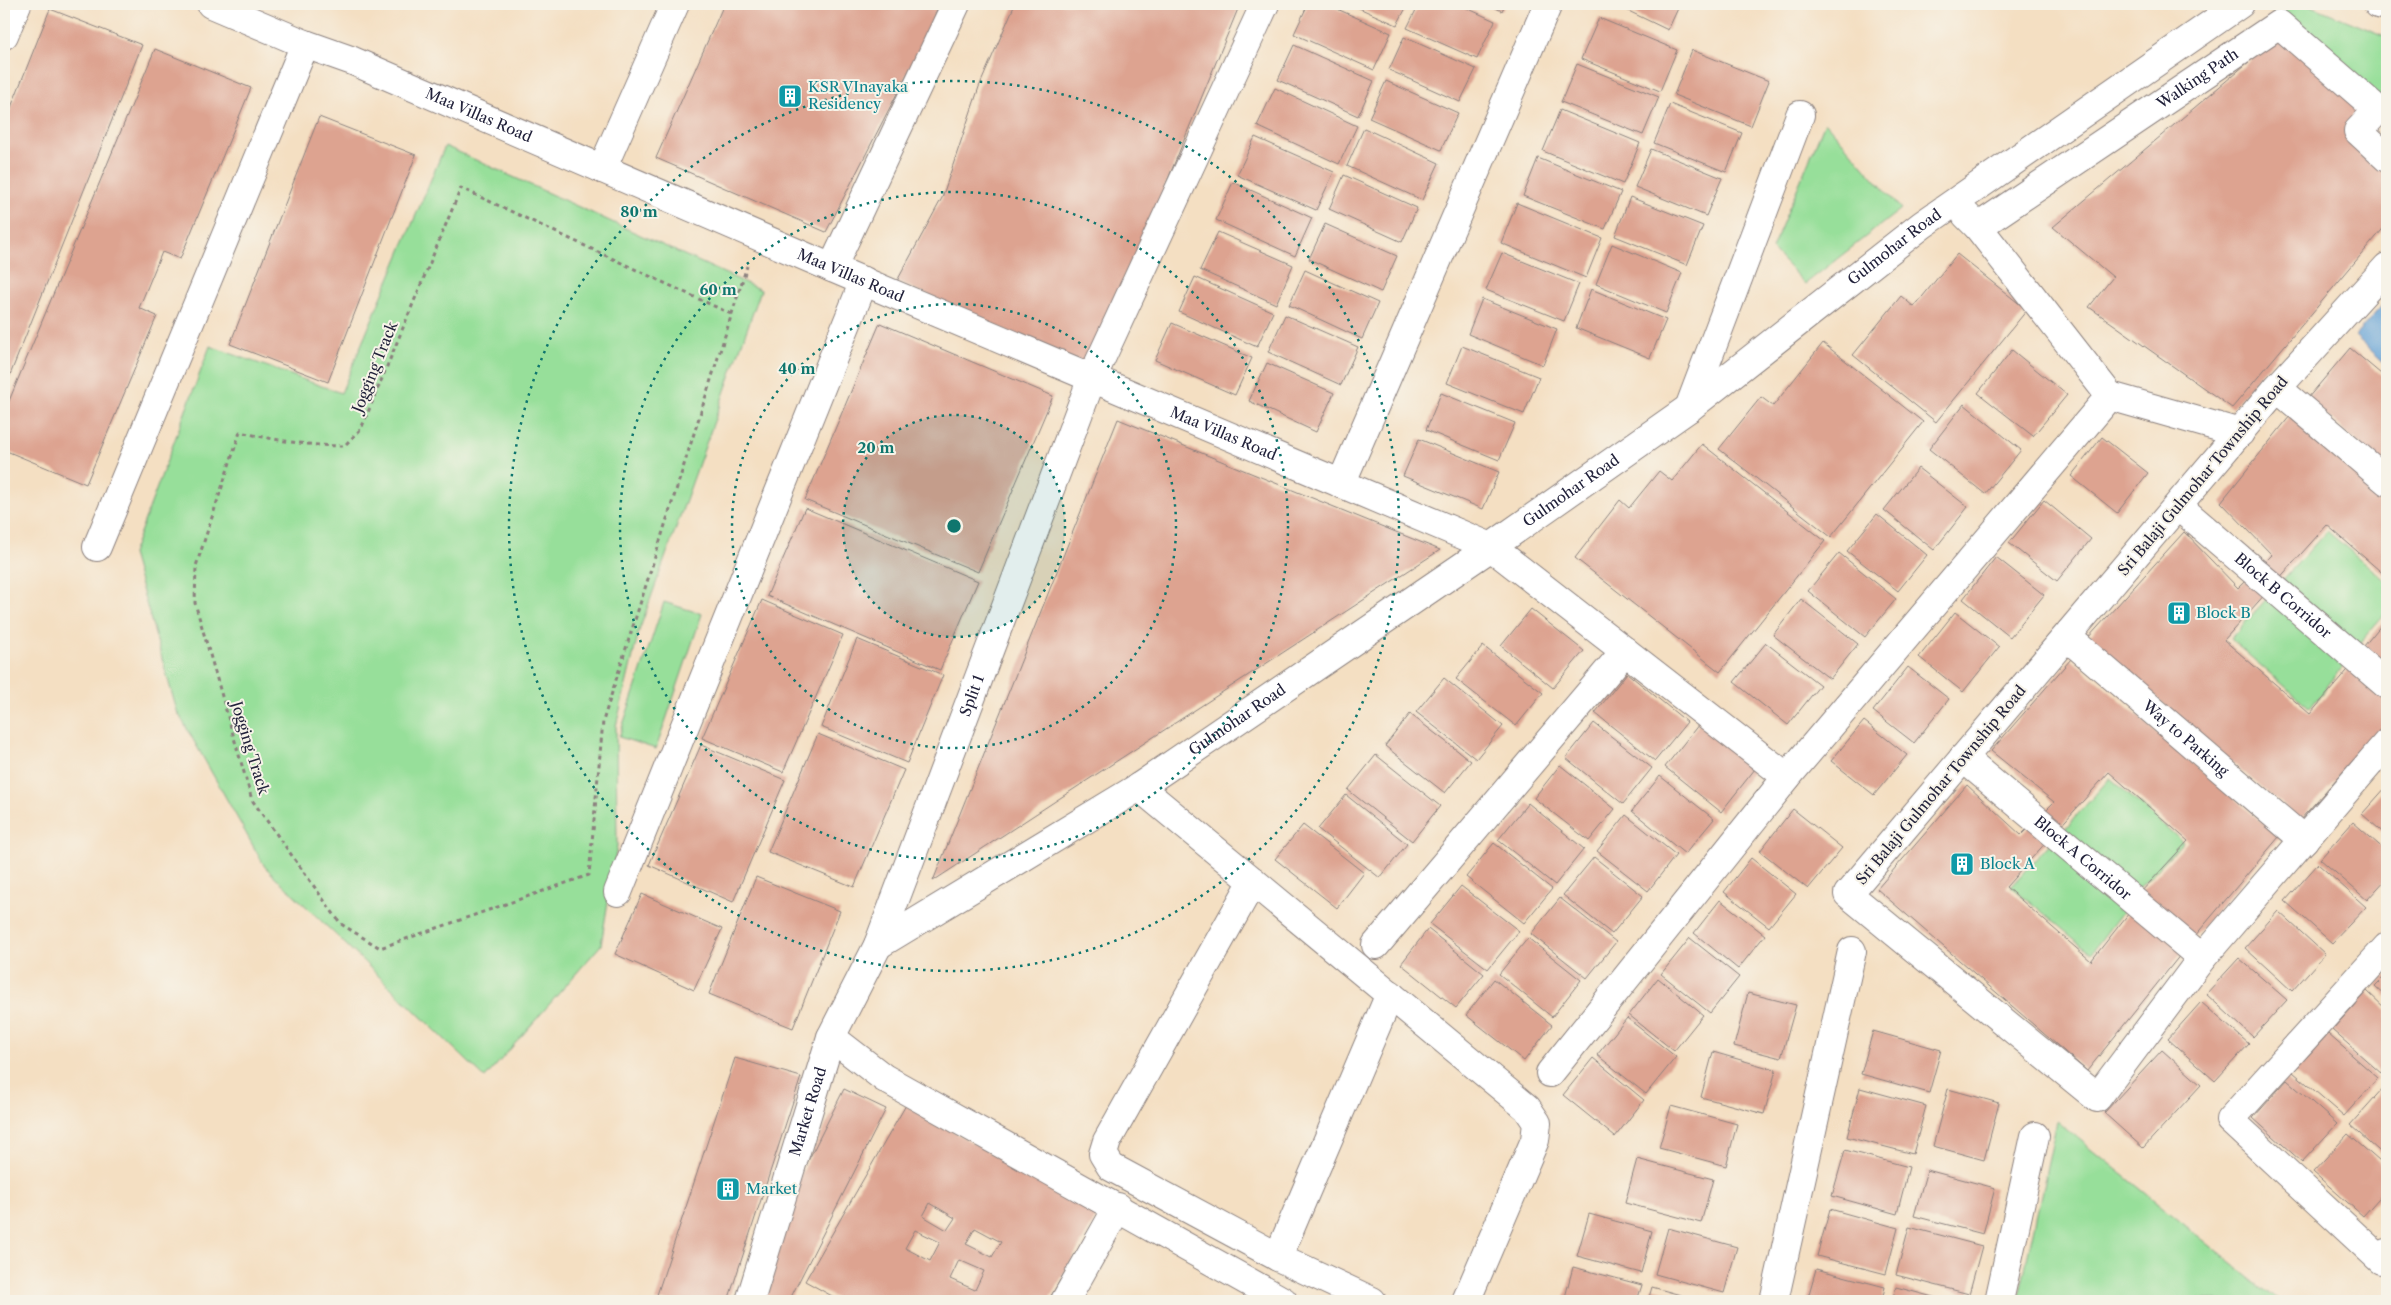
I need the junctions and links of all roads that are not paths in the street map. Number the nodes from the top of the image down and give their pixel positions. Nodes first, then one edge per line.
1 (17, 4) edge
2 (211, 4) edge
3 (674, 4) edge
4 (956, 4) edge
5 (1265, 4) edge
6 (1548, 4) edge
7 (2240, 4) edge
8 (2378, 4) edge
9 (2387, 6) edge
10 (4, 35) edge
11 (305, 44) junction
12 (1800, 115) dead end
13 (2387, 158) edge
14 (602, 169) junction
15 (1954, 204) junction
16 (1978, 227) junction
17 (2387, 267) edge
18 (832, 268) junction
19 (864, 281) junction
20 (1092, 378) junction
21 (2277, 388) junction
22 (2110, 396) junction
23 (1689, 408) junction
24 (2240, 433) junction
25 (2387, 481) edge
26 (1341, 484) junction
27 (2178, 506) junction
28 (98, 547) dead end
29 (1491, 547) junction
30 (2067, 637) junction
31 (1625, 651) junction
32 (2387, 685) edge
33 (2387, 743) edge
34 (1963, 758) junction
35 (1787, 777) junction
36 (1139, 786) junction
37 (2304, 840) junction
38 (1253, 881) junction
39 (618, 892) dead end
40 (878, 945) junction
41 (1376, 945) dead end
42 (2387, 947) edge
43 (1852, 951) dead end
44 (2202, 958) junction
45 (1390, 994) junction
46 (831, 1037) junction
47 (1550, 1073) dead end
48 (2035, 1136) dead end
49 (1118, 1207) junction
50 (2387, 1253) edge
51 (1278, 1257) junction
52 (750, 1301) edge
53 (1065, 1301) edge
54 (1283, 1301) edge
55 (1372, 1301) edge
56 (1466, 1301) edge
57 (1774, 1301) edge
58 (1999, 1301) edge

1 - 10 street
2 - 11 street, Maa Villas Road
3 - 14 street
4 - 18 street
5 - 20 street, Split 1
6 - 26 street
7 - 15 street, Gulmohar Road
8 - 9 street
11 - 14 street, Maa Villas Road
11 - 28 street
12 - 23 street
13 - 16 street, Walking Path
14 - 18 street, Maa Villas Road
15 - 16 street
15 - 23 street, Gulmohar Road
16 - 22 street
17 - 21 street, Sri Balaji Gulmohar Township Road
18 - 19 street, Maa Villas Road
19 - 20 street, Maa Villas Road
19 - 39 street
20 - 26 street, Maa Villas Road
20 - 40 street, Split 1
21 - 24 street, Sri Balaji Gulmohar Township Road
21 - 25 street
22 - 24 street
22 - 35 street
23 - 29 street, Gulmohar Road
24 - 27 street, Sri Balaji Gulmohar Township Road
26 - 29 street, Maa Villas Road
27 - 30 street, Sri Balaji Gulmohar Township Road
27 - 32 street, Block B Corridor
29 - 31 street, Maa Villas Road
29 - 36 street, Gulmohar Road
30 - 34 street, Sri Balaji Gulmohar Township Road
30 - 37 street, Way to Parking
31 - 35 street, Maa Villas Road
31 - 41 street
33 - 37 street, Sri Balaji Gulmohar Township Road
34 - 44 street, Block A Corridor
34 - 44 street, Sri Balaji Gulmohar Township Road
35 - 47 street
36 - 38 street
36 - 40 street, Gulmohar Road
37 - 44 street, Sri Balaji Gulmohar Township Road
38 - 45 street
38 - 51 street
40 - 46 street, Split 1
42 - 50 street
43 - 57 street
45 - 51 street
45 - 56 street
46 - 49 street
46 - 52 street, Market Road
48 - 58 street
49 - 53 street
49 - 54 street
51 - 55 street

